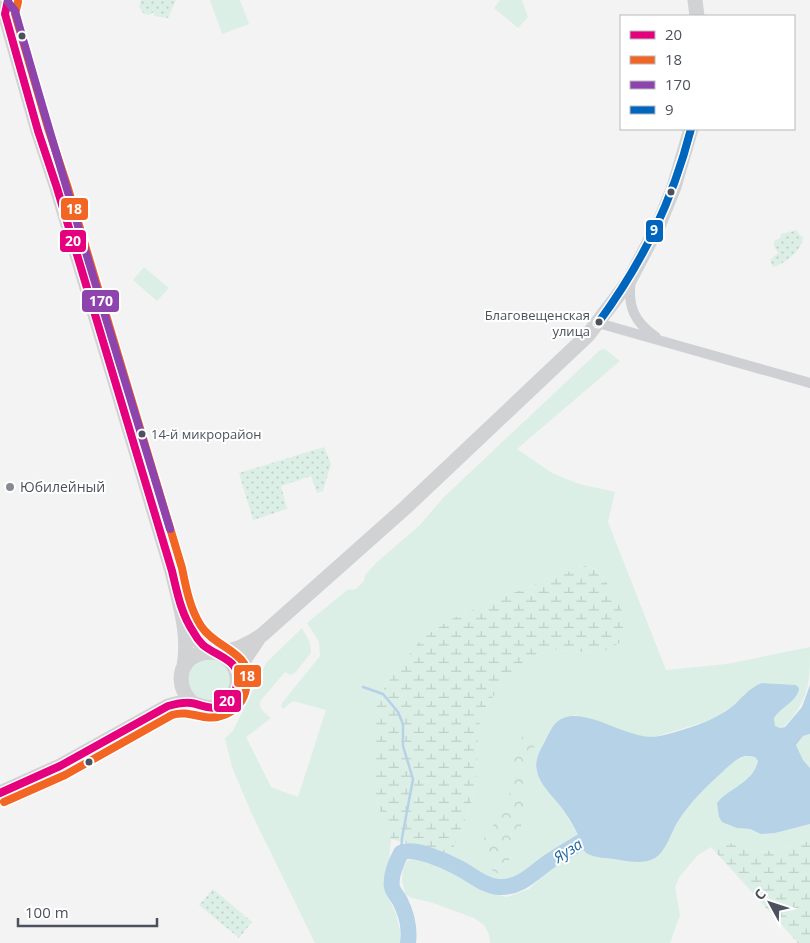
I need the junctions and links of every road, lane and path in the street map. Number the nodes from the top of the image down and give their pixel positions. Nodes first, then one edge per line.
1 (695, 0) edge
2 (4, 7) edge
3 (697, 15) edge
4 (691, 130) edge
5 (631, 276) junction
6 (598, 323) junction
7 (666, 342) junction
8 (810, 383) edge
9 (181, 612) junction
10 (262, 635) junction
11 (215, 652) junction
12 (183, 672) junction
13 (237, 676) junction
14 (194, 704) junction
15 (164, 707) junction
16 (0, 793) edge

1 - 3 street
2 - 9 street
4 - 5 street
5 - 6 street
5 - 7 street
6 - 7 street
6 - 10 street
7 - 8 street
9 - 11 street
9 - 12 street
10 - 11 street
10 - 13 street
11 - 12 street
11 - 13 street
12 - 14 street
12 - 15 street
13 - 14 street
14 - 15 street
15 - 16 street

